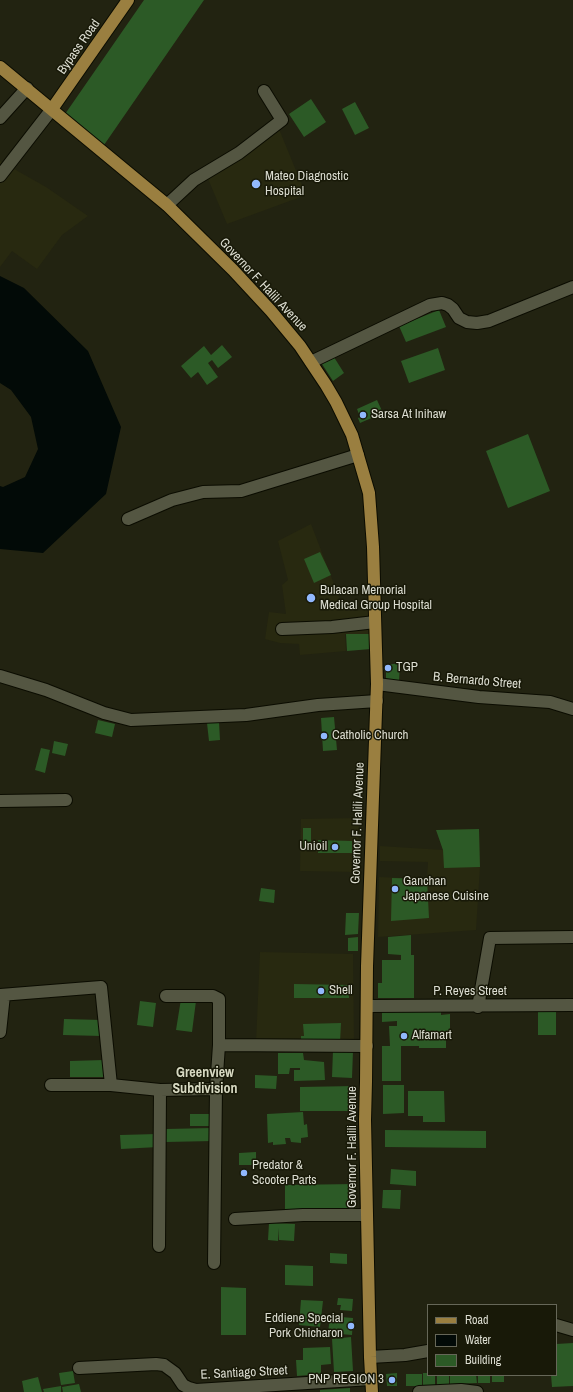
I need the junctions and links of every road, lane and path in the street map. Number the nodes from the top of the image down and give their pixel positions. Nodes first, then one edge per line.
1 (128, 0) edge
2 (0, 67) edge
3 (27, 88) junction
4 (264, 91) dead end
5 (52, 109) junction
6 (0, 118) edge
7 (0, 176) edge
8 (167, 205) junction
9 (573, 288) edge
10 (311, 362) junction
11 (358, 455) junction
12 (128, 519) dead end
13 (375, 622) junction
14 (282, 629) dead end
15 (0, 676) edge
16 (377, 684) junction
17 (377, 701) junction
18 (573, 709) edge
19 (66, 800) dead end
20 (0, 801) edge
21 (573, 937) edge
22 (2, 995) edge
23 (166, 996) dead end
24 (573, 1005) edge
25 (367, 1006) junction
26 (478, 1007) junction
27 (0, 1032) edge
28 (218, 1045) junction
29 (366, 1046) junction
30 (51, 1085) dead end
31 (111, 1086) junction
32 (216, 1088) junction
33 (160, 1090) junction
34 (367, 1215) junction
35 (235, 1219) dead end
36 (159, 1246) dead end
37 (214, 1264) dead end
38 (557, 1324) edge
39 (573, 1330) edge
40 (427, 1351) edge
41 (370, 1357) junction
42 (79, 1368) dead end
43 (371, 1379) junction
44 (372, 1392) edge
45 (419, 1392) edge
46 (477, 1392) edge

1 - 5 main road, Bypass Road
2 - 3 main road, Governor F. Halili Avenue
3 - 5 main road, Governor F. Halili Avenue
3 - 6 street
4 - 8 street
5 - 7 street
5 - 8 main road, Governor F. Halili Avenue
8 - 10 main road, Governor F. Halili Avenue
9 - 10 street
10 - 11 main road, Governor F. Halili Avenue
11 - 12 street
11 - 13 main road, Governor F. Halili Avenue
13 - 14 street
13 - 16 main road, Governor F. Halili Avenue
15 - 17 street
16 - 17 main road, Governor F. Halili Avenue
16 - 18 street, B. Bernardo Street
17 - 25 main road, Governor F. Halili Avenue
19 - 20 street
21 - 26 street
22 - 27 street
22 - 31 street
23 - 28 street
24 - 26 street, P. Reyes Street
25 - 26 street, P. Reyes Street
25 - 29 main road, Governor F. Halili Avenue
28 - 29 street
28 - 32 street
29 - 34 main road, Governor F. Halili Avenue
30 - 31 street
31 - 33 street
32 - 33 street
32 - 37 street
33 - 36 street
34 - 35 street
34 - 41 main road, Governor F. Halili Avenue
38 - 39 street
40 - 41 street
41 - 43 main road, Governor F. Halili Avenue
42 - 43 street, E. Santiago Street
43 - 44 main road, Governor F. Halili Avenue
45 - 46 street

